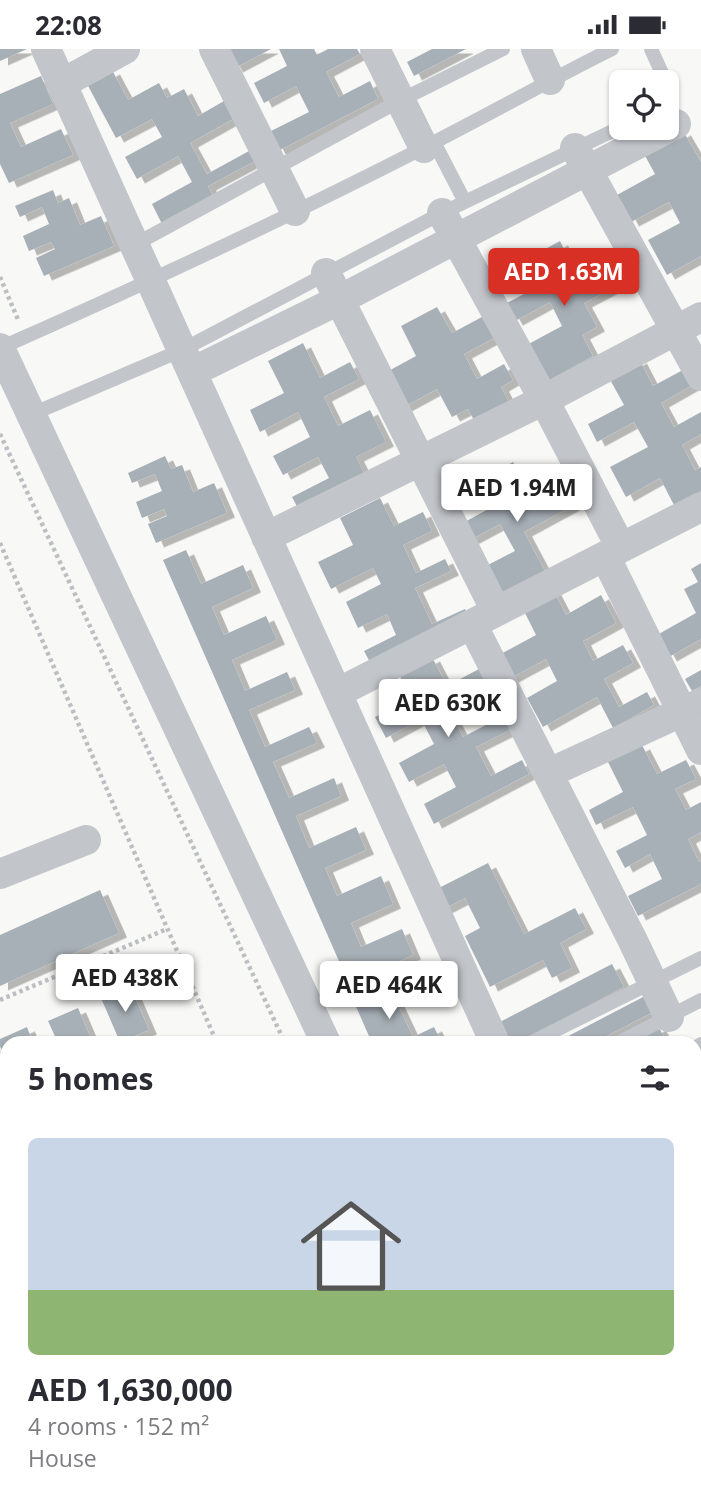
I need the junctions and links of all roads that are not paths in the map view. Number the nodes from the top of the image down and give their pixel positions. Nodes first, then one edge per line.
1 (46, 49) edge
2 (125, 49) edge
3 (214, 49) edge
4 (375, 49) edge
5 (503, 49) edge
6 (536, 49) edge
7 (612, 49) edge
8 (651, 49) edge
9 (661, 70) edge
10 (550, 80) junction
11 (61, 84) junction
12 (401, 100) junction
13 (609, 137) edge
14 (616, 140) edge
15 (429, 145) junction
16 (581, 159) junction
17 (273, 171) junction
18 (295, 211) junction
19 (454, 218) junction
20 (134, 245) junction
21 (151, 282) junction
22 (332, 286) junction
23 (689, 324) edge
24 (0, 348) edge
25 (187, 361) junction
26 (701, 376) edge
27 (544, 400) junction
28 (30, 415) junction
29 (420, 461) junction
30 (701, 507) edge
31 (266, 537) junction
32 (613, 552) junction
33 (484, 617) junction
34 (337, 693) junction
35 (692, 707) edge
36 (701, 750) edge
37 (549, 773) junction
38 (86, 840) dead end
39 (0, 874) edge
40 (701, 958) edge
41 (652, 983) junction
42 (701, 1000) edge
43 (669, 1017) junction
44 (323, 1036) edge
45 (492, 1036) edge
46 (544, 1036) edge
47 (632, 1036) edge

1 - 11 street
2 - 11 street
3 - 17 street
4 - 12 street
5 - 12 lane
6 - 10 street
7 - 10 lane
8 - 9 lane
10 - 15 lane
11 - 20 street
12 - 15 street
12 - 17 lane
13 - 16 lane
14 - 16 street
15 - 18 lane
15 - 19 lane
16 - 19 street
16 - 23 street
17 - 18 street
17 - 20 lane
18 - 21 lane
19 - 22 street
19 - 27 street
20 - 21 street
21 - 24 lane
21 - 25 street
22 - 25 street
22 - 29 street
23 - 26 street
23 - 27 street
24 - 28 street
25 - 28 lane
25 - 31 street
27 - 29 street
27 - 32 street
28 - 44 street
29 - 31 street
29 - 33 street
30 - 32 street
31 - 34 street
32 - 33 street
32 - 35 street
33 - 34 street
33 - 37 street
34 - 45 street
35 - 36 street
35 - 37 street
37 - 41 street
38 - 39 street
40 - 41 lane
41 - 43 street
41 - 46 lane
42 - 43 lane
43 - 47 lane

